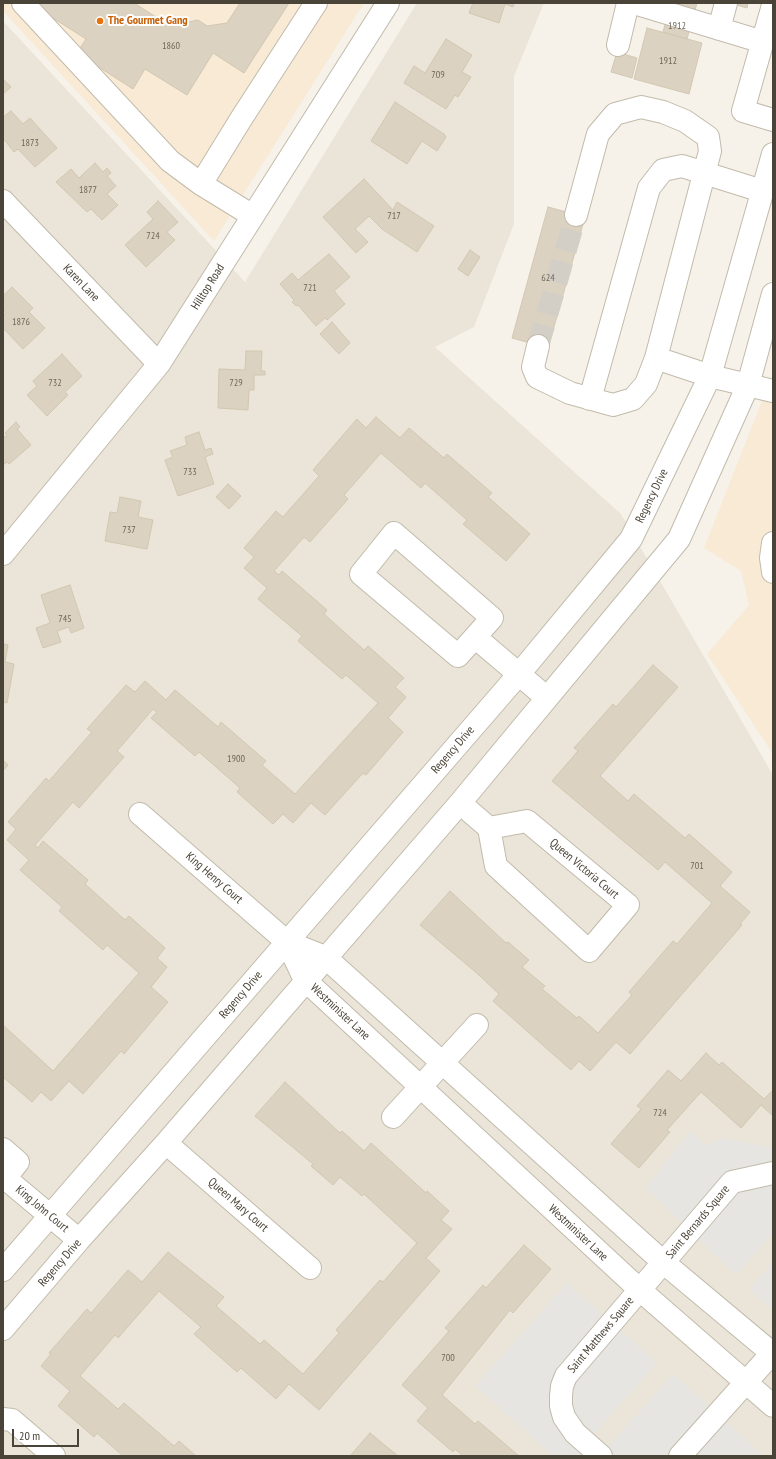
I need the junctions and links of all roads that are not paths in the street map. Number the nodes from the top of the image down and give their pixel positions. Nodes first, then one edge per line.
1 (23, 3) edge
2 (316, 3) edge
3 (388, 3) edge
4 (628, 3) edge
5 (726, 3) edge
6 (648, 5) edge
7 (772, 9) edge
8 (719, 29) junction
9 (762, 42) junction
10 (618, 45) dead end
11 (773, 120) edge
12 (773, 154) edge
13 (704, 173) junction
14 (201, 184) junction
15 (762, 191) junction
16 (3, 201) edge
17 (576, 215) tunnel mouth
18 (253, 216) junction
19 (773, 294) edge
20 (538, 346) tunnel mouth
21 (656, 358) junction
22 (159, 364) junction
23 (710, 376) junction
24 (748, 385) junction
25 (773, 391) edge
26 (590, 398) junction
27 (773, 543) edge
28 (3, 554) edge
29 (773, 572) edge
30 (475, 637) junction
31 (519, 674) junction
32 (547, 698) junction
33 (460, 803) junction
34 (140, 814) dead end
35 (489, 828) junction
36 (287, 942) junction
37 (325, 957) junction
38 (305, 980) junction
39 (477, 1025) dead end
40 (443, 1063) junction
41 (421, 1087) junction
42 (392, 1117) dead end
43 (166, 1143) junction
44 (3, 1149) edge
45 (773, 1173) edge
46 (4, 1180) edge
47 (51, 1215) junction
48 (79, 1240) junction
49 (310, 1268) dead end
50 (3, 1270) edge
51 (652, 1276) junction
52 (3, 1329) edge
53 (765, 1362) edge
54 (773, 1406) edge
55 (3, 1419) edge
56 (54, 1456) edge
57 (600, 1456) edge
58 (680, 1456) edge

1 - 14 street
2 - 14 street
3 - 18 street, Hilltop Road
4 - 10 street
5 - 8 street
6 - 8 street
7 - 9 street
8 - 9 street
9 - 11 street
12 - 15 street, Regency Drive
13 - 15 street
13 - 17 street
13 - 21 street
13 - 26 street
14 - 18 street
15 - 23 street, Regency Drive
16 - 22 street, Karen Lane
18 - 22 street, Hilltop Road
19 - 24 street, Regency Drive
20 - 26 street
21 - 23 street
21 - 26 street
22 - 28 street, Hilltop Road
23 - 24 street
23 - 31 street, Regency Drive
24 - 25 street
24 - 32 street, Regency Drive
27 - 29 street
30 - 30 street
30 - 31 street
31 - 32 street
31 - 36 street, Regency Drive
32 - 33 street, Regency Drive
33 - 35 street
33 - 37 street, Regency Drive
34 - 36 street, King Henry Court
35 - 35 street, Queen Victoria Court
36 - 37 street, Westminister Lane
36 - 38 street, Westminister Lane
36 - 47 street, Regency Drive
37 - 38 street, Regency Drive
37 - 40 street, Westminister Lane
38 - 41 street, Westminister Lane
38 - 43 street, Regency Drive
39 - 40 street
40 - 41 street
40 - 51 street, Westminister Lane
41 - 42 street
41 - 51 street, Westminister Lane
43 - 48 street, Regency Drive
43 - 49 street, Queen Mary Court
44 - 46 street, King John Court
45 - 51 street, Saint Bernards Square
46 - 47 street, King John Court
47 - 48 street, King John Court
47 - 50 street, Regency Drive
48 - 52 street, Regency Drive
51 - 53 street, Westminister Lane
51 - 53 street, Westminister Lane
51 - 57 street, Saint Matthews Square
53 - 54 street, Westminister Lane
53 - 58 street
55 - 56 street

